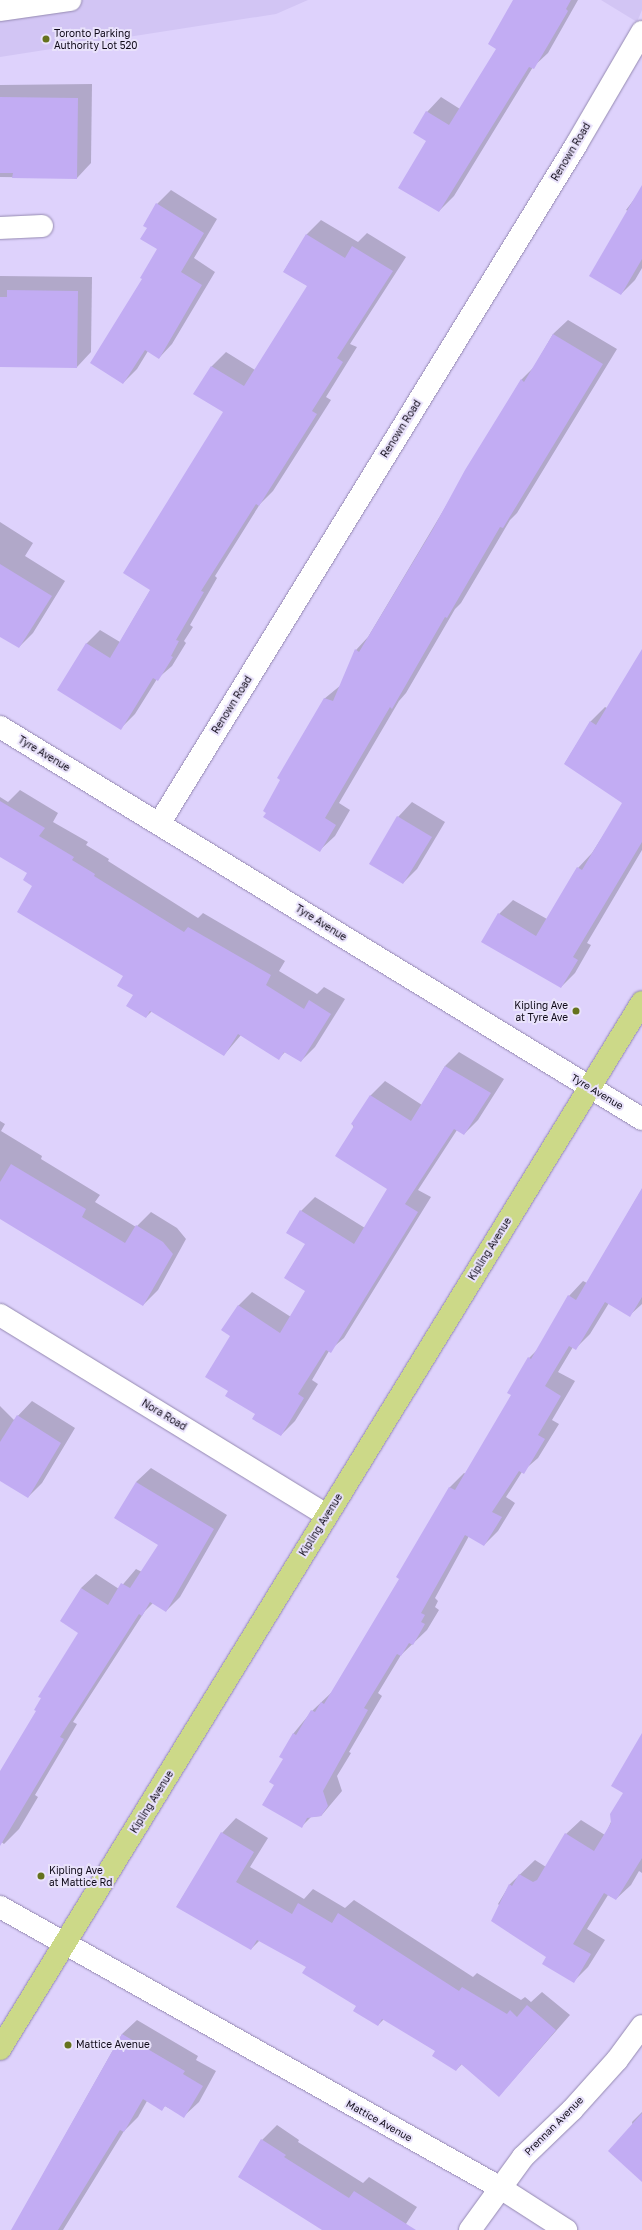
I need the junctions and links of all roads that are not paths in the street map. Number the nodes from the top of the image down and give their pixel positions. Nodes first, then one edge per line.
1 (70, 0) edge
2 (0, 10) edge
3 (642, 32) edge
4 (42, 226) dead end
5 (0, 228) edge
6 (0, 727) edge
7 (159, 824) junction
8 (642, 1002) edge
9 (589, 1088) junction
10 (642, 1119) edge
11 (0, 1315) edge
12 (327, 1515) junction
13 (0, 1907) edge
14 (64, 1944) junction
15 (642, 2026) edge
16 (0, 2049) edge
17 (499, 2187) junction
18 (470, 2230) edge
19 (566, 2230) edge

1 - 2 street
3 - 7 street, Renown Road
4 - 5 street
6 - 7 street, Tyre Avenue
7 - 9 street, Tyre Avenue
8 - 9 main road, Kipling Avenue
9 - 10 street, Tyre Avenue
9 - 12 main road, Kipling Avenue
11 - 12 street, Nora Road
12 - 14 main road, Kipling Avenue
13 - 14 street, Mattice Avenue
14 - 16 main road, Kipling Avenue
14 - 17 street, Mattice Avenue
15 - 17 street, Prennan Avenue
17 - 18 street, Prennan Avenue
17 - 19 street, Mattice Avenue

